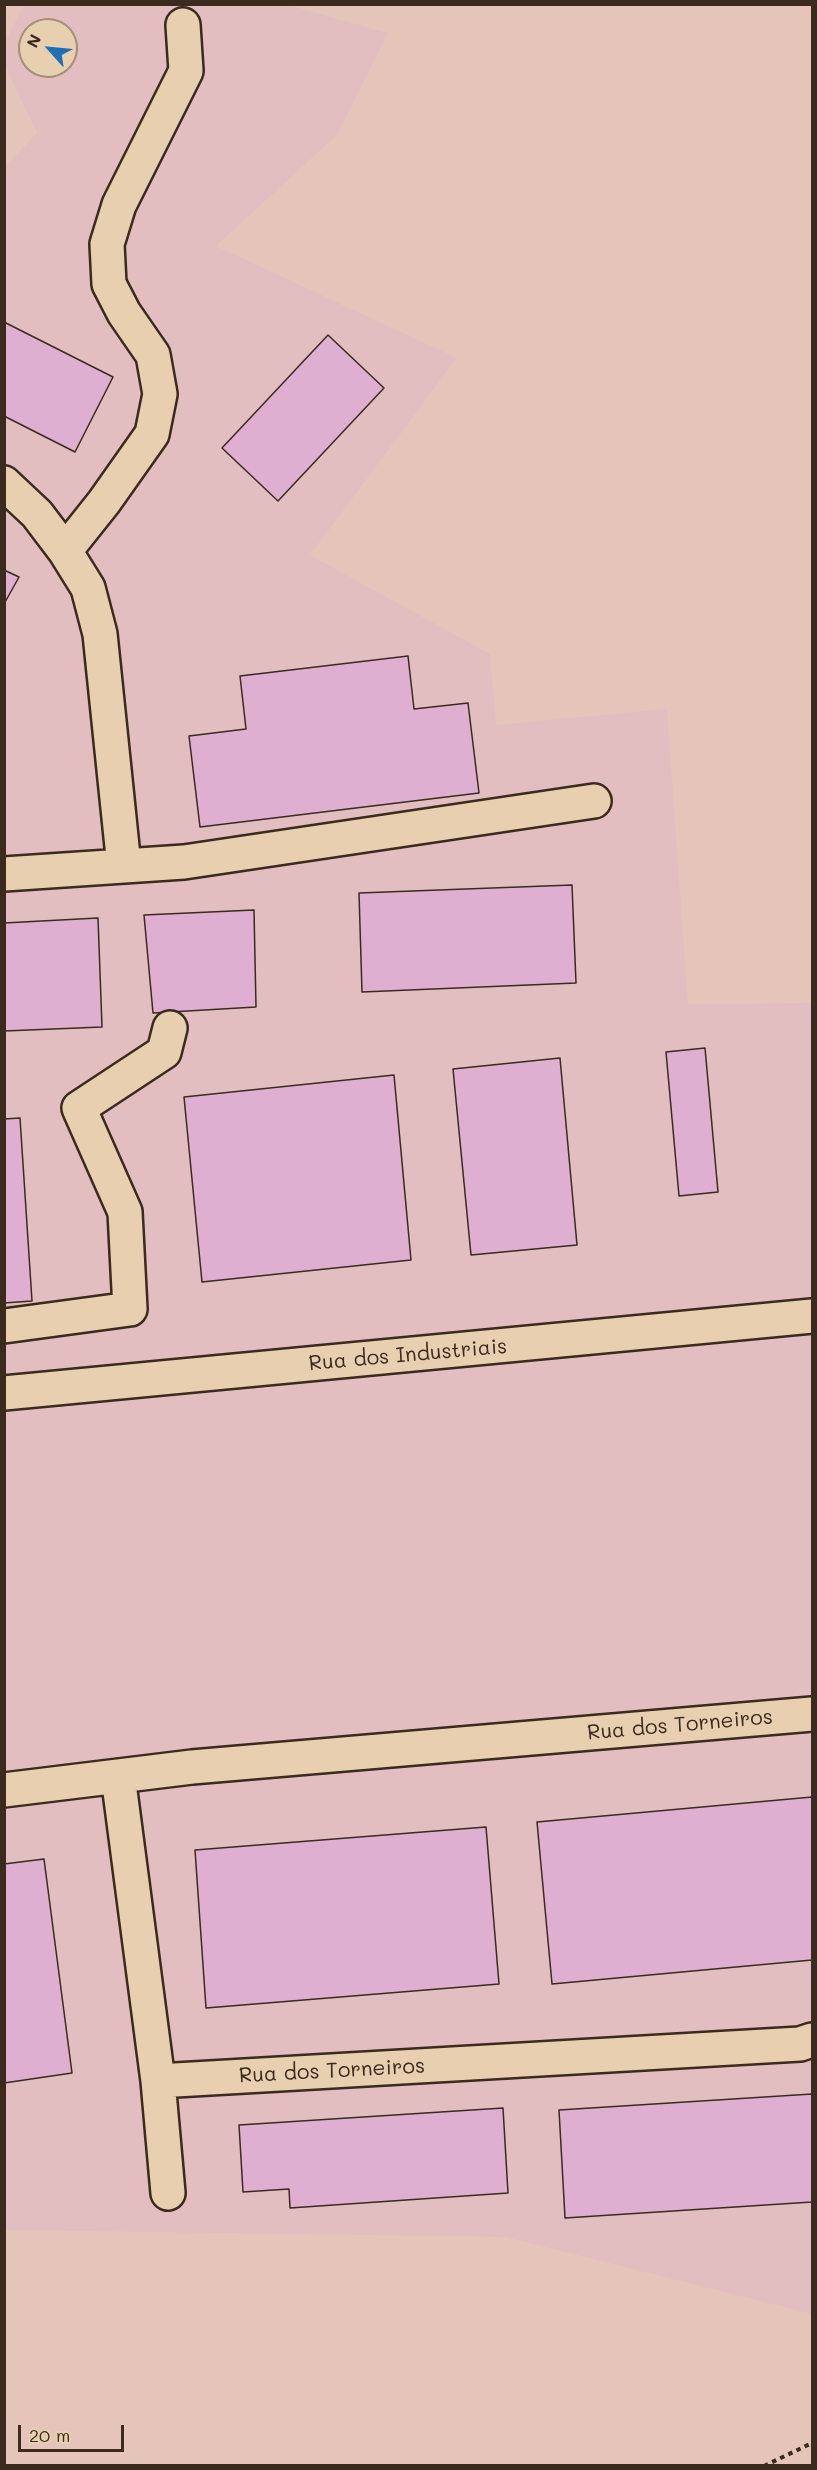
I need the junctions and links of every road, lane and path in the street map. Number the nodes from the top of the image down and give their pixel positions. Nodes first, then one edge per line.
1 (183, 25) dead end
2 (4, 483) edge
3 (65, 551) junction
4 (594, 801) dead end
5 (124, 866) junction
6 (4, 874) edge
7 (170, 1028) dead end
8 (813, 1316) edge
9 (4, 1326) edge
10 (4, 1394) edge
11 (813, 1714) edge
12 (118, 1776) junction
13 (4, 1790) edge
14 (813, 2040) edge
15 (158, 2081) junction
16 (168, 2193) dead end
17 (813, 2443) edge
18 (764, 2466) edge

1 - 3 street
2 - 3 street
3 - 5 street
4 - 5 street
5 - 6 street
7 - 9 street
8 - 10 street, Rua dos Industriais
11 - 12 street, Rua dos Torneiros
12 - 13 street, Rua dos Torneiros
12 - 15 street
14 - 15 street, Rua dos Torneiros
15 - 16 street
17 - 18 path

